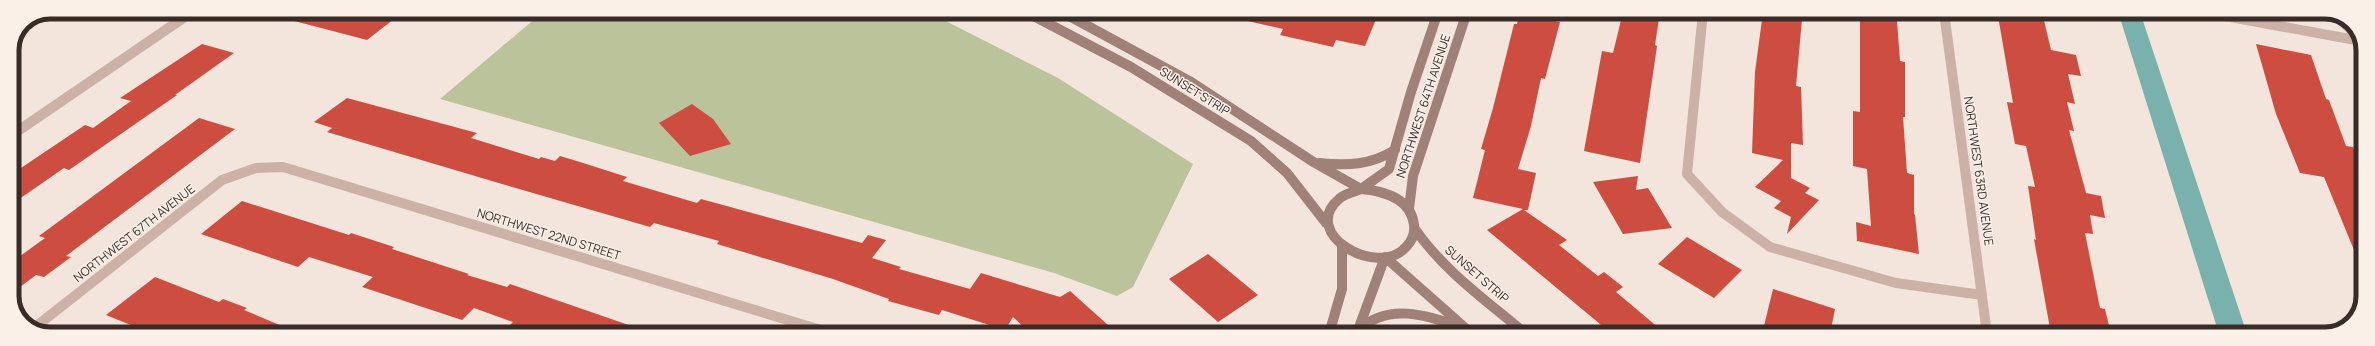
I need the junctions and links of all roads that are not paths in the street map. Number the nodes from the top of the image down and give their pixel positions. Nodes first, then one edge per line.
1 (182, 19) edge
2 (1039, 19) edge
3 (1075, 19) edge
4 (1436, 19) edge
5 (1465, 19) edge
6 (1702, 19) edge
7 (1945, 19) edge
8 (2241, 19) edge
9 (2354, 40) edge
10 (19, 131) edge
11 (1395, 150) junction
12 (1315, 162) junction
13 (256, 168) joint
14 (1361, 189) junction
15 (1408, 209) junction
16 (1326, 223) junction
17 (1415, 229) junction
18 (1342, 246) junction
19 (1385, 257) junction
20 (1982, 295) junction
21 (38, 325) edge
22 (811, 327) edge
23 (1331, 327) edge
24 (1359, 327) edge
25 (1361, 327) edge
26 (1458, 327) edge
27 (1464, 327) edge
28 (1518, 327) edge
29 (1985, 327) edge

1 - 10 street
2 - 16 street, SUNSET STRIP
3 - 12 street, SUNSET STRIP
4 - 11 street, NORTHWEST 64TH AVENUE
5 - 15 street, NORTHWEST 64TH AVENUE
6 - 20 street
7 - 20 street, NORTHWEST 63RD AVENUE
8 - 9 street
11 - 12 street
11 - 14 street, NORTHWEST 64TH AVENUE
12 - 14 street, SUNSET STRIP
13 - 21 street, NORTHWEST 67TH AVENUE
13 - 22 street, NORTHWEST 22ND STREET
14 - 15 street
14 - 16 street
15 - 17 street
16 - 18 street
17 - 19 street
17 - 28 street, SUNSET STRIP
18 - 19 street
18 - 23 street
19 - 24 street
19 - 27 street
20 - 29 street, NORTHWEST 63RD AVENUE
25 - 26 street

